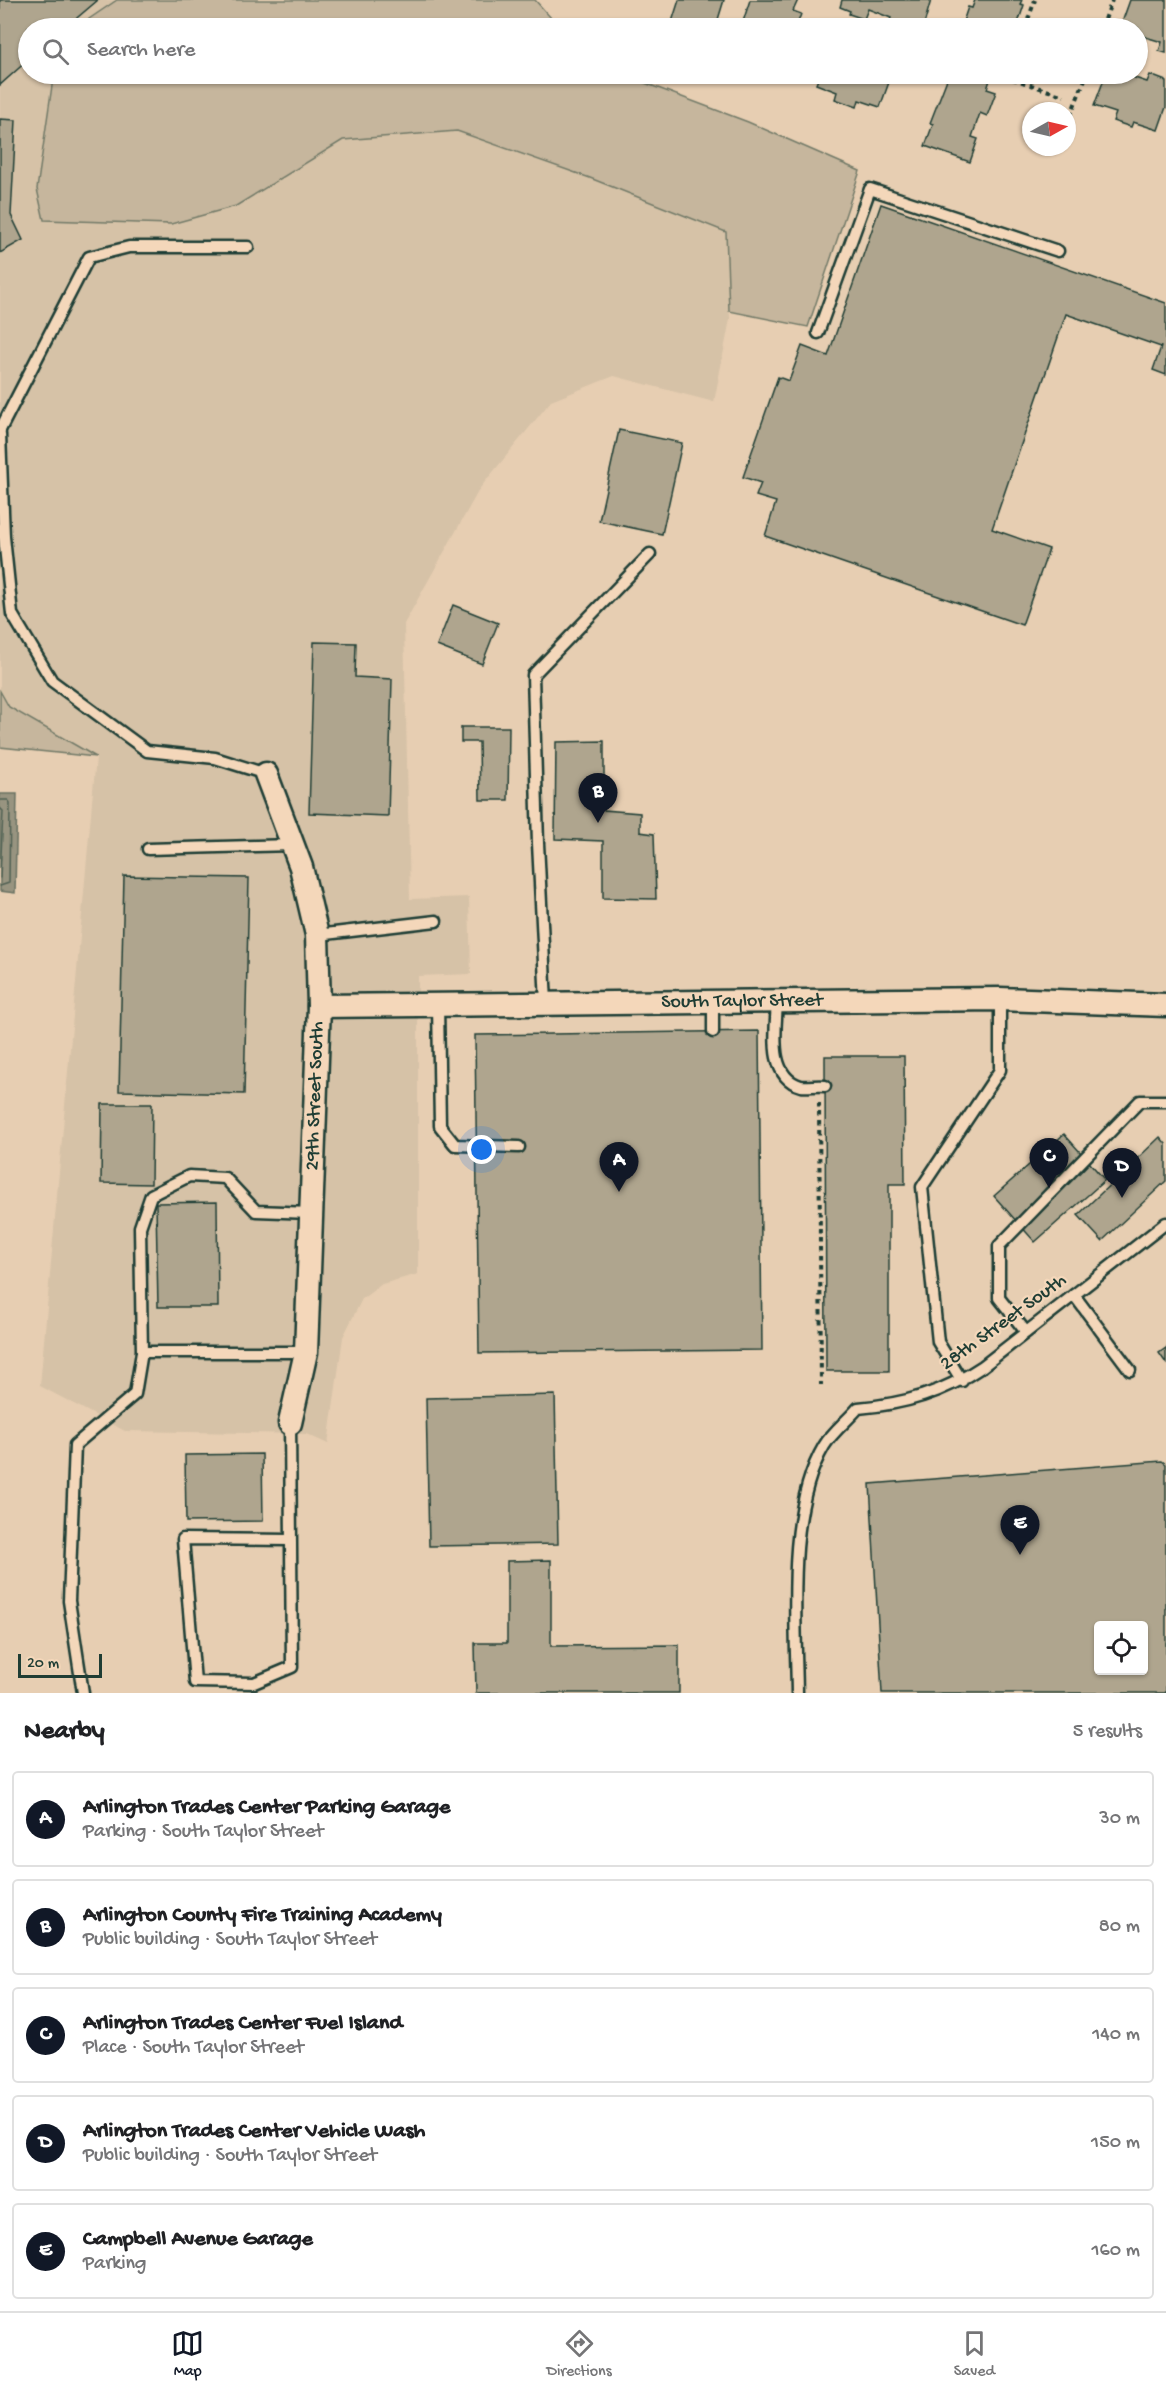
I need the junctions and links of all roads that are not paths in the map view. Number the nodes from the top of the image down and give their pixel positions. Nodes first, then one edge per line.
1 (249, 248) dead end
2 (1058, 251) dead end
3 (818, 333) dead end
4 (0, 432) edge
5 (650, 554) dead end
6 (266, 774) joint
7 (292, 845) junction
8 (148, 849) dead end
9 (436, 921) dead end
10 (317, 935) junction
11 (1000, 999) junction
12 (777, 1002) junction
13 (546, 1003) junction
14 (713, 1003) junction
15 (438, 1004) junction
16 (1166, 1005) edge
17 (319, 1006) junction
18 (713, 1032) dead end
19 (822, 1086) road end
20 (1166, 1101) edge
21 (519, 1147) dead end
22 (311, 1213) junction
23 (1166, 1223) edge
24 (1074, 1294) junction
25 (1026, 1332) junction
26 (142, 1352) junction
27 (306, 1352) junction
28 (1130, 1370) dead end
29 (962, 1380) junction
30 (290, 1423) joint
31 (289, 1540) junction
32 (83, 1693) edge
33 (797, 1693) edge

1 - 4 lane
2 - 3 lane
4 - 6 lane
5 - 13 lane
6 - 7 street, 29th Street South
7 - 8 lane
7 - 10 street, 29th Street South
9 - 10 lane
10 - 17 street, 29th Street South
11 - 12 street, South Taylor Street
11 - 16 street, South Taylor Street
11 - 29 lane
12 - 14 street, South Taylor Street
12 - 19 lane
13 - 14 street, South Taylor Street
13 - 15 street, South Taylor Street
14 - 18 lane
15 - 17 street, South Taylor Street
15 - 21 lane
17 - 22 street, 29th Street South
20 - 25 lane
22 - 26 lane
22 - 27 street, 29th Street South
23 - 24 lane, 28th Street South
24 - 25 lane, 28th Street South
24 - 28 lane
25 - 29 lane, 28th Street South
26 - 27 lane
26 - 32 lane
27 - 30 street, 29th Street South
29 - 33 lane, 28th Street South
30 - 31 lane
31 - 31 lane

